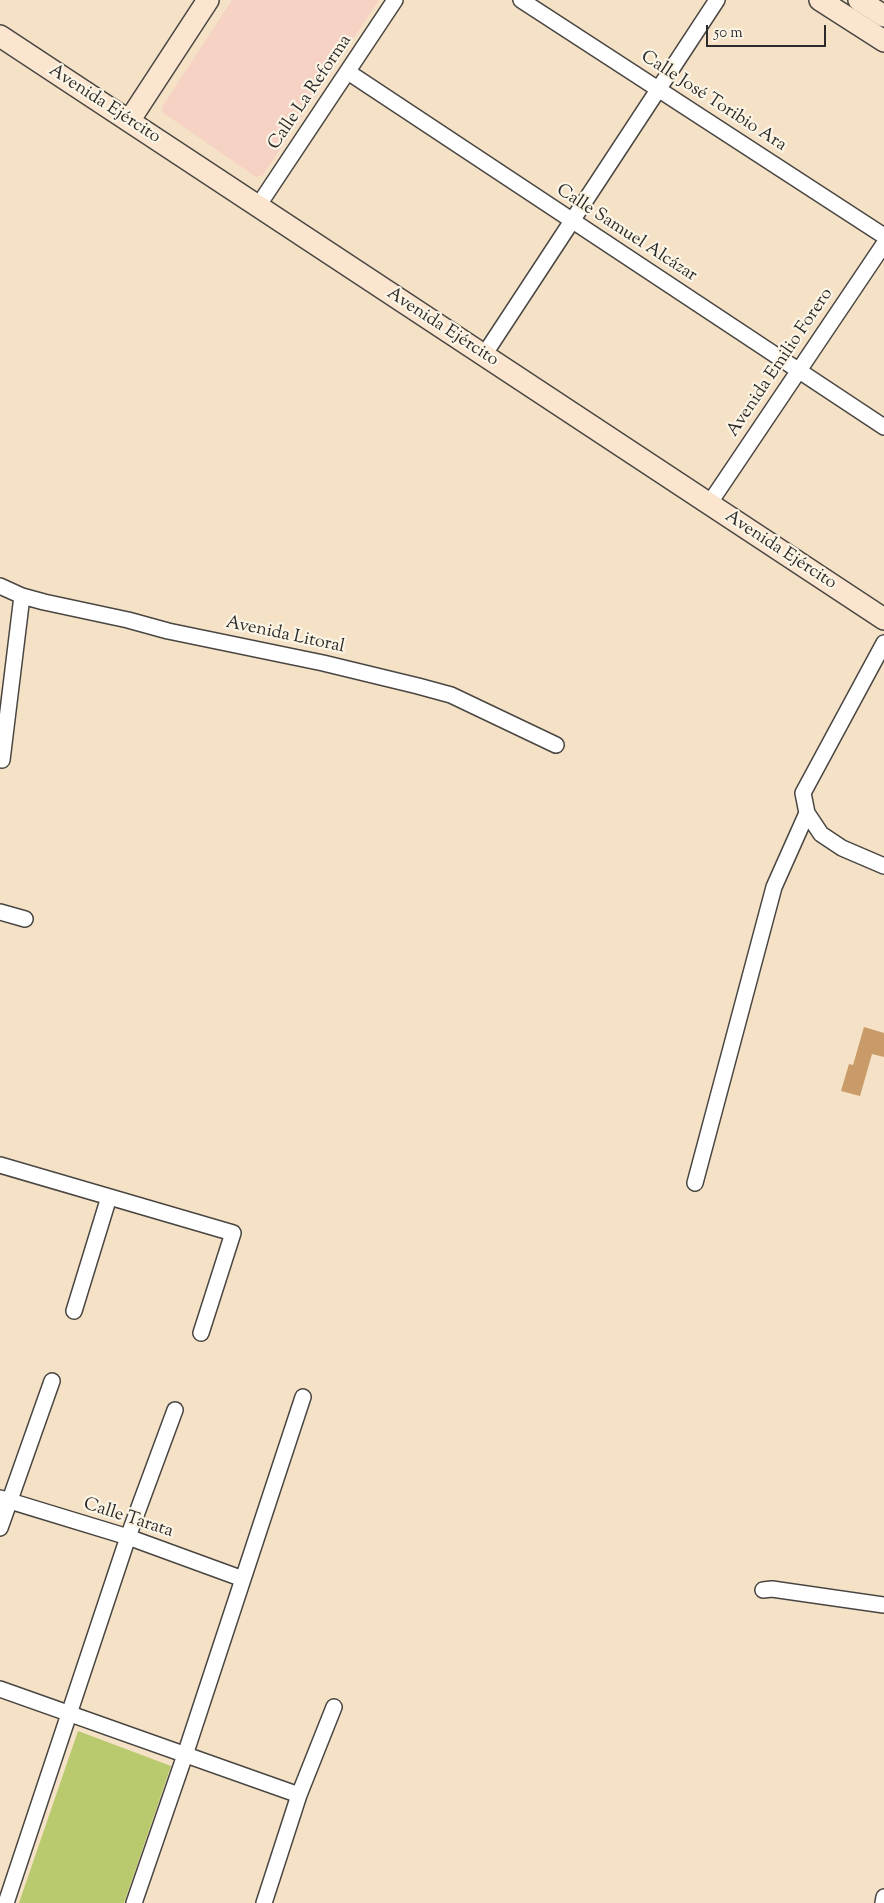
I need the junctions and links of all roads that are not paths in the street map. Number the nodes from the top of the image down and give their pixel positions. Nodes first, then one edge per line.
1 (208, 0) edge
2 (395, 0) edge
3 (521, 0) edge
4 (717, 0) edge
5 (820, 0) edge
6 (859, 0) edge
7 (884, 16) edge
8 (0, 36) edge
9 (884, 41) edge
10 (348, 72) junction
11 (658, 89) junction
12 (129, 121) junction
13 (258, 206) junction
14 (572, 221) junction
15 (884, 236) edge
16 (884, 244) edge
17 (484, 355) junction
18 (799, 370) junction
19 (884, 427) edge
20 (709, 504) junction
21 (0, 586) edge
22 (22, 596) junction
23 (884, 619) edge
24 (884, 643) edge
25 (556, 745) dead end
26 (2, 760) dead end
27 (807, 813) junction
28 (884, 866) edge
29 (0, 912) edge
30 (25, 919) dead end
31 (0, 1165) edge
32 (695, 1183) dead end
33 (109, 1197) junction
34 (74, 1311) dead end
35 (200, 1333) dead end
36 (52, 1381) dead end
37 (303, 1397) dead end
38 (175, 1410) dead end
39 (5, 1499) edge
40 (0, 1528) edge
41 (128, 1537) junction
42 (243, 1579) junction
43 (763, 1590) dead end
44 (884, 1605) edge
45 (0, 1689) edge
46 (334, 1707) dead end
47 (70, 1714) junction
48 (185, 1755) junction
49 (299, 1795) junction
50 (884, 1897) edge
51 (6, 1903) edge
52 (134, 1903) edge
53 (264, 1903) edge
54 (883, 1903) edge

1 - 12 main road
2 - 10 street, Calle La Reforma
3 - 11 street, Calle José Toribio Ara
4 - 11 street
5 - 9 main road
6 - 7 main road
8 - 12 main road, Avenida Ejército
10 - 13 street, Calle La Reforma
10 - 14 street, Calle Samuel Alcázar
11 - 14 street
11 - 15 street, Calle José Toribio Ara
12 - 13 main road, Avenida Ejército
13 - 17 main road, Avenida Ejército
14 - 17 street
14 - 18 street, Calle Samuel Alcázar
16 - 18 street, Avenida Emilio Forero
17 - 20 main road, Avenida Ejército
18 - 19 street, Calle Samuel Alcázar
18 - 20 street, Avenida Emilio Forero
20 - 23 main road, Avenida Ejército
21 - 22 street, Avenida Litoral
22 - 25 street, Avenida Litoral
22 - 26 street
24 - 27 street
27 - 28 street
27 - 32 street
29 - 30 street
31 - 33 street
33 - 34 street
33 - 35 street
36 - 39 street
37 - 42 street
38 - 41 street
39 - 40 street
39 - 41 street, Calle Tarata
41 - 42 street, Calle Tarata
41 - 47 street
42 - 48 street
43 - 44 street
45 - 47 street
46 - 49 street
47 - 48 street
47 - 51 street
48 - 49 street
48 - 52 street
49 - 53 street
50 - 54 street

